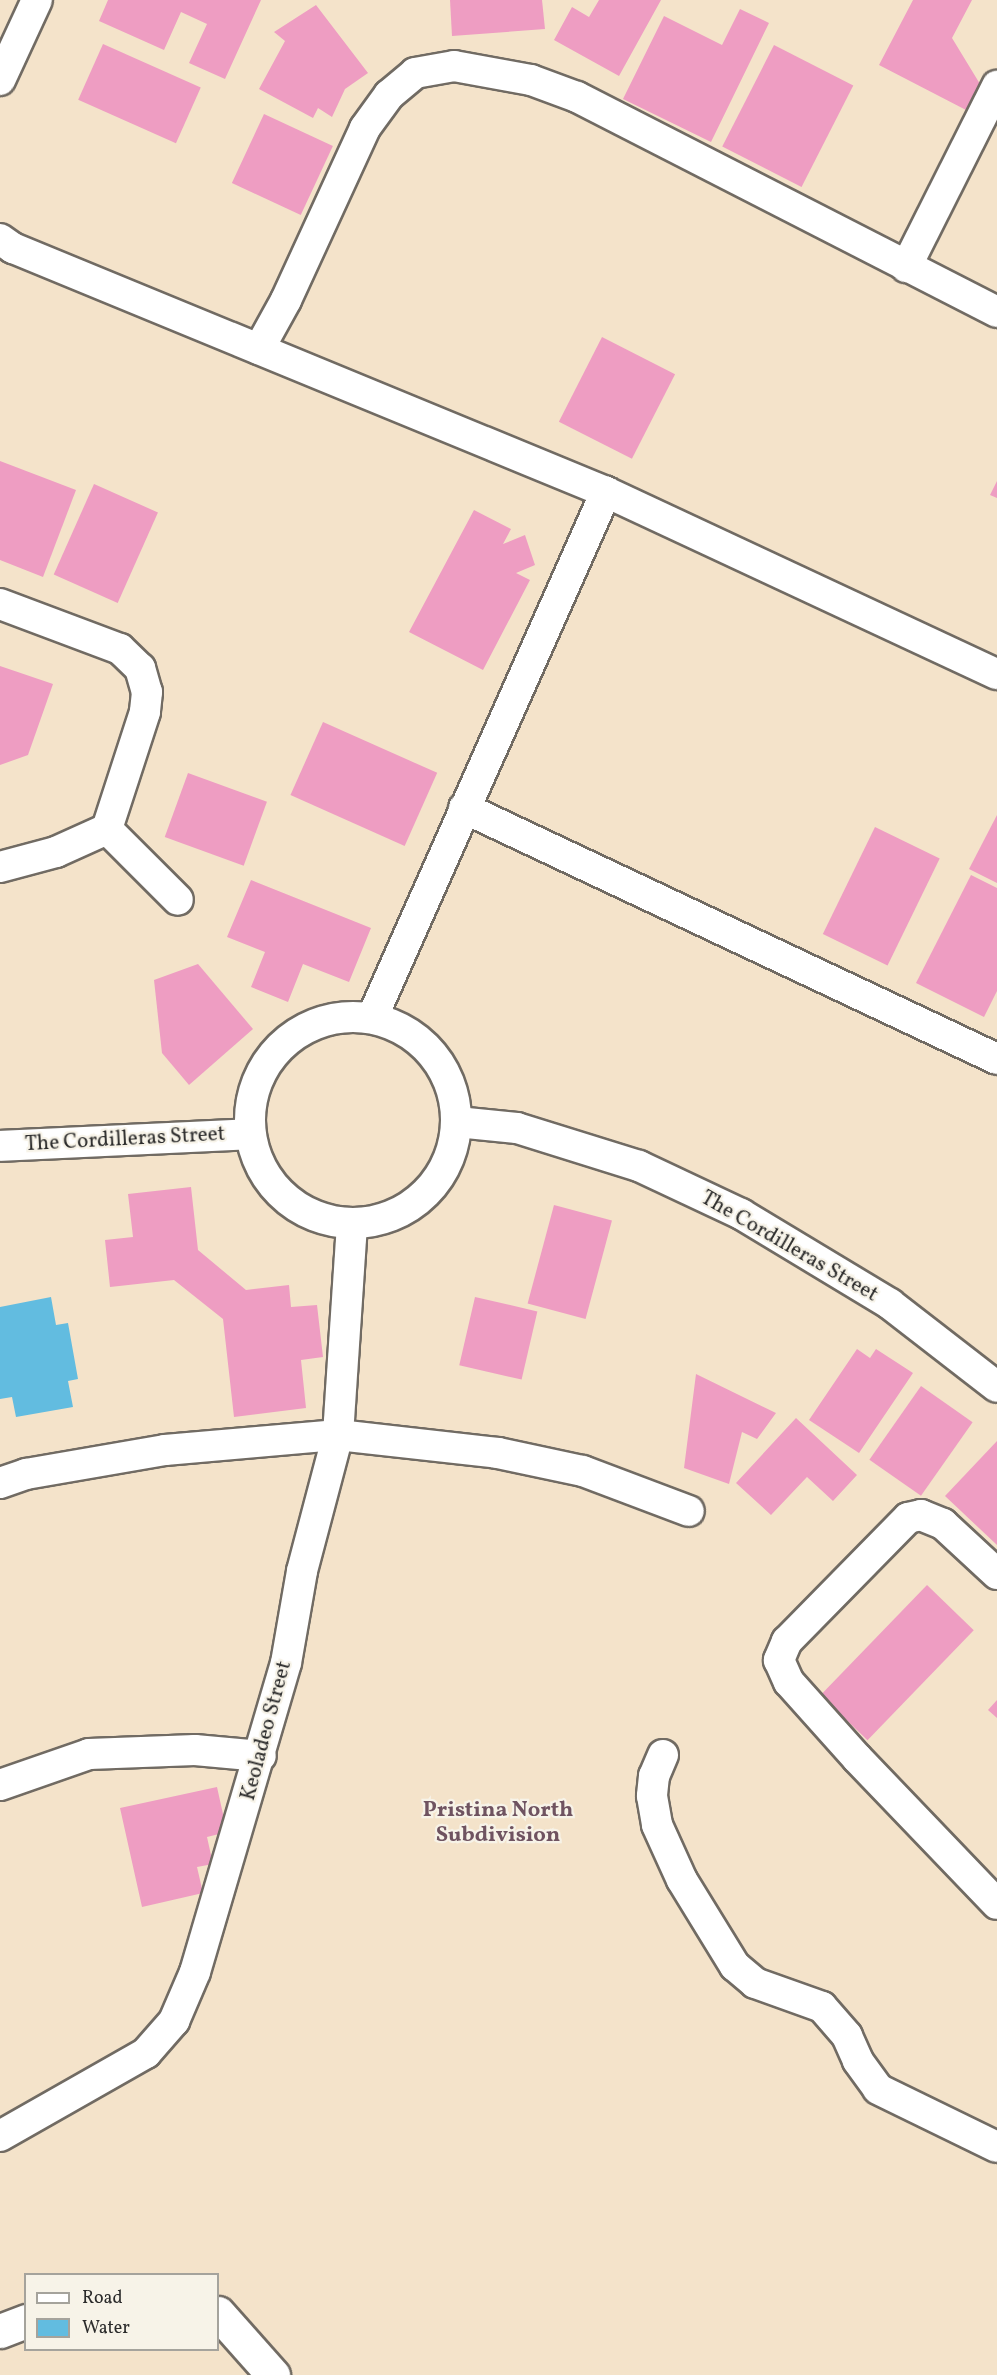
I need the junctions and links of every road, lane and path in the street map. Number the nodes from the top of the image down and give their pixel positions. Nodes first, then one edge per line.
1 (37, 0) edge
2 (0, 80) edge
3 (997, 86) edge
4 (0, 239) edge
5 (906, 267) junction
6 (997, 312) edge
7 (260, 349) junction
8 (606, 492) junction
9 (0, 604) edge
10 (997, 674) edge
11 (464, 808) junction
12 (107, 829) junction
13 (0, 867) edge
14 (178, 900) dead end
15 (372, 1018) junction
16 (997, 1059) edge
17 (457, 1122) junction
18 (249, 1134) junction
19 (0, 1146) edge
20 (352, 1224) junction
21 (997, 1387) edge
22 (338, 1435) junction
23 (0, 1483) edge
24 (689, 1511) dead end
25 (997, 1574) edge
26 (663, 1755) dead end
27 (261, 1756) junction
28 (0, 1785) edge
29 (997, 1904) edge
30 (0, 2136) edge
31 (997, 2146) edge
32 (219, 2314) edge
33 (24, 2322) edge
34 (0, 2331) edge
35 (273, 2375) edge

1 - 2 street
3 - 5 street
4 - 7 street
5 - 6 street
5 - 7 street
7 - 8 street
8 - 10 street
8 - 11 street
9 - 12 street
11 - 15 street
11 - 16 street
12 - 13 street
12 - 14 street
15 - 17 street
15 - 18 street
17 - 20 street
17 - 21 street, The Cordilleras Street
18 - 19 street, The Cordilleras Street
18 - 20 street
20 - 22 street, Keoladeo Street
22 - 23 street
22 - 24 street
22 - 27 street, Keoladeo Street
25 - 29 street
26 - 31 street
27 - 28 street
27 - 30 street, Keoladeo Street
32 - 35 street
33 - 34 street

